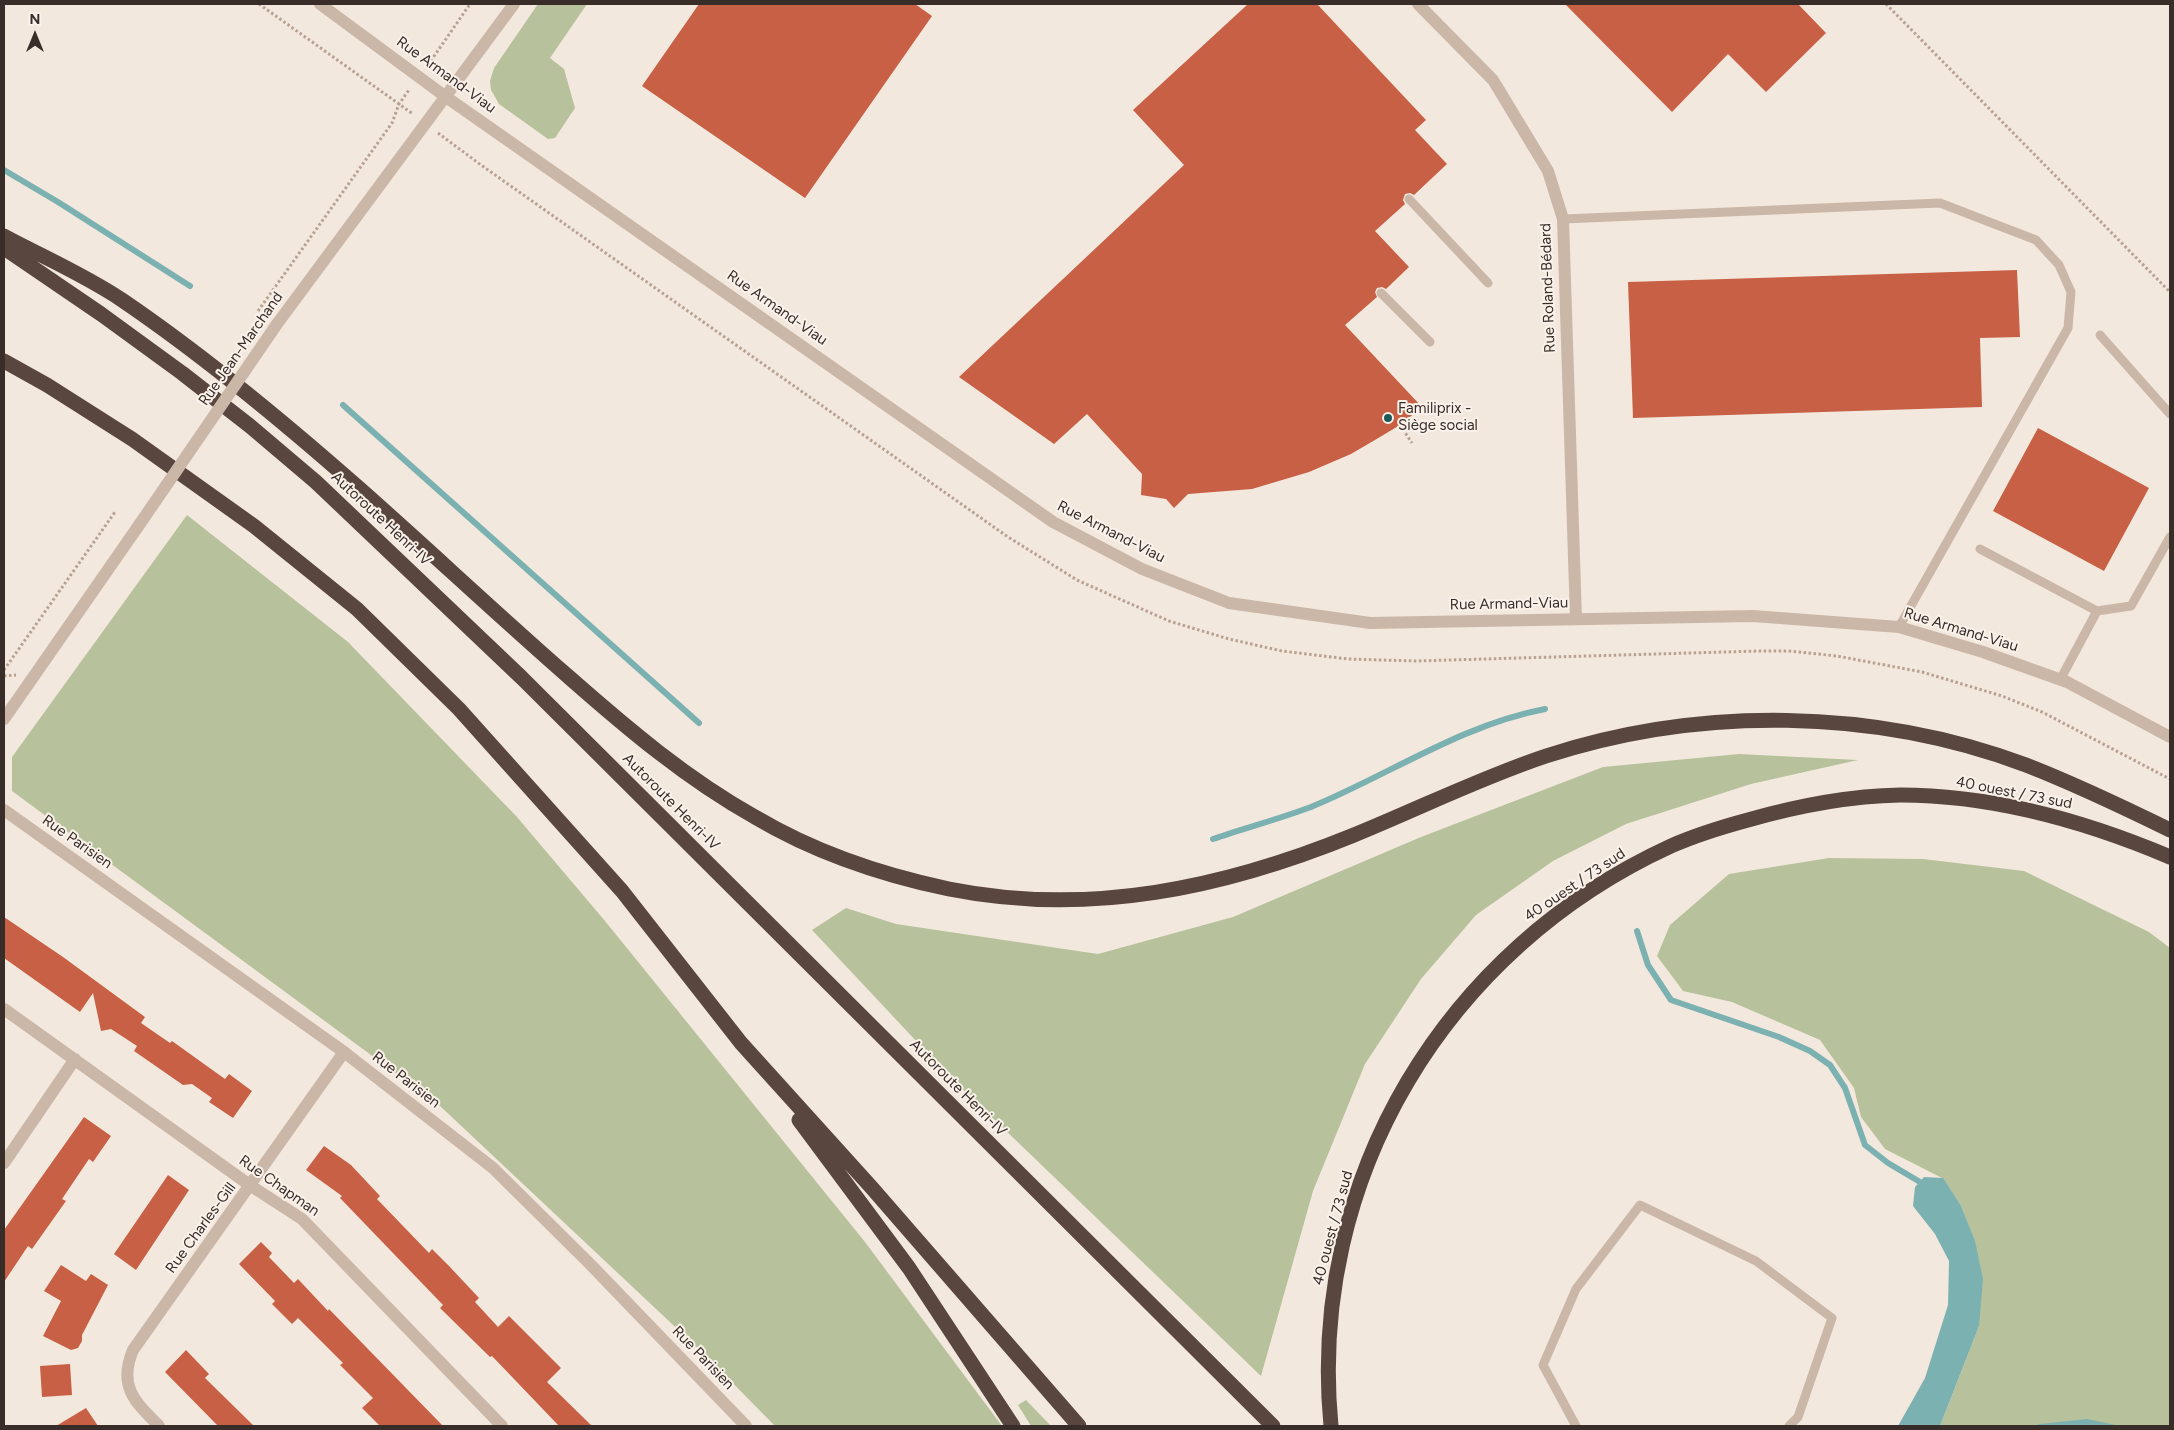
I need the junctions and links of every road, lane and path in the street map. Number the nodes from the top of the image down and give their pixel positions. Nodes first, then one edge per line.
1 (259, 4) edge
2 (320, 4) edge
3 (470, 4) edge
4 (514, 4) edge
5 (1418, 4) edge
6 (1886, 4) edge
7 (439, 51) dead end
8 (446, 97) junction
9 (451, 142) dead end
10 (1409, 200) dead end
11 (1563, 219) junction
12 (4, 236) edge
13 (4, 248) edge
14 (1488, 282) dead end
15 (2170, 292) edge
16 (1382, 293) dead end
17 (258, 311) dead end
18 (2100, 335) dead end
19 (1430, 342) dead end
20 (4, 361) edge
21 (2170, 414) edge
22 (1400, 425) dead end
23 (1412, 443) dead end
24 (115, 512) dead end
25 (2170, 537) edge
26 (1980, 549) dead end
27 (2097, 611) junction
28 (1576, 619) junction
29 (1899, 627) junction
30 (4, 670) edge
31 (2060, 680) junction
32 (4, 719) edge
33 (2170, 738) edge
34 (2170, 779) edge
35 (4, 810) edge
36 (2170, 830) edge
37 (2170, 857) edge
38 (4, 1009) edge
39 (741, 1043) junction
40 (344, 1052) junction
41 (75, 1059) junction
42 (4, 1163) edge
43 (251, 1186) junction
44 (159, 1426) edge
45 (502, 1426) edge
46 (746, 1426) edge
47 (1013, 1426) edge
48 (1080, 1426) edge
49 (1273, 1426) edge
50 (1331, 1426) edge
51 (1576, 1426) edge
52 (1789, 1426) edge

1 - 17 path
2 - 8 street, Rue Armand-Viau
3 - 7 path
4 - 8 street, Rue Jean-Marchand
5 - 11 street, Rue Roland-Bédard
6 - 15 path
8 - 28 street, Rue Armand-Viau
8 - 32 street, Rue Jean-Marchand, bridge
9 - 34 path
10 - 14 lane
11 - 28 street, Rue Roland-Bédard
11 - 29 lane
12 - 36 highway
13 - 49 highway, Autoroute Henri-IV
16 - 19 lane
18 - 21 lane
20 - 39 highway
22 - 23 path
24 - 30 path
25 - 27 lane
26 - 27 lane
27 - 31 lane
28 - 29 street, Rue Armand-Viau
29 - 31 street, Rue Armand-Viau
31 - 33 street, Rue Armand-Viau
35 - 40 street, Rue Parisien
37 - 50 highway, 40 ouest / 73 sud
38 - 41 street, Rue Chapman
39 - 47 highway
39 - 48 highway
40 - 43 street, Rue Charles-Gill
40 - 46 street, Rue Parisien
41 - 42 street
41 - 43 street, Rue Chapman
43 - 44 street, Rue Charles-Gill
43 - 45 street, Rue Chapman
51 - 52 lane

